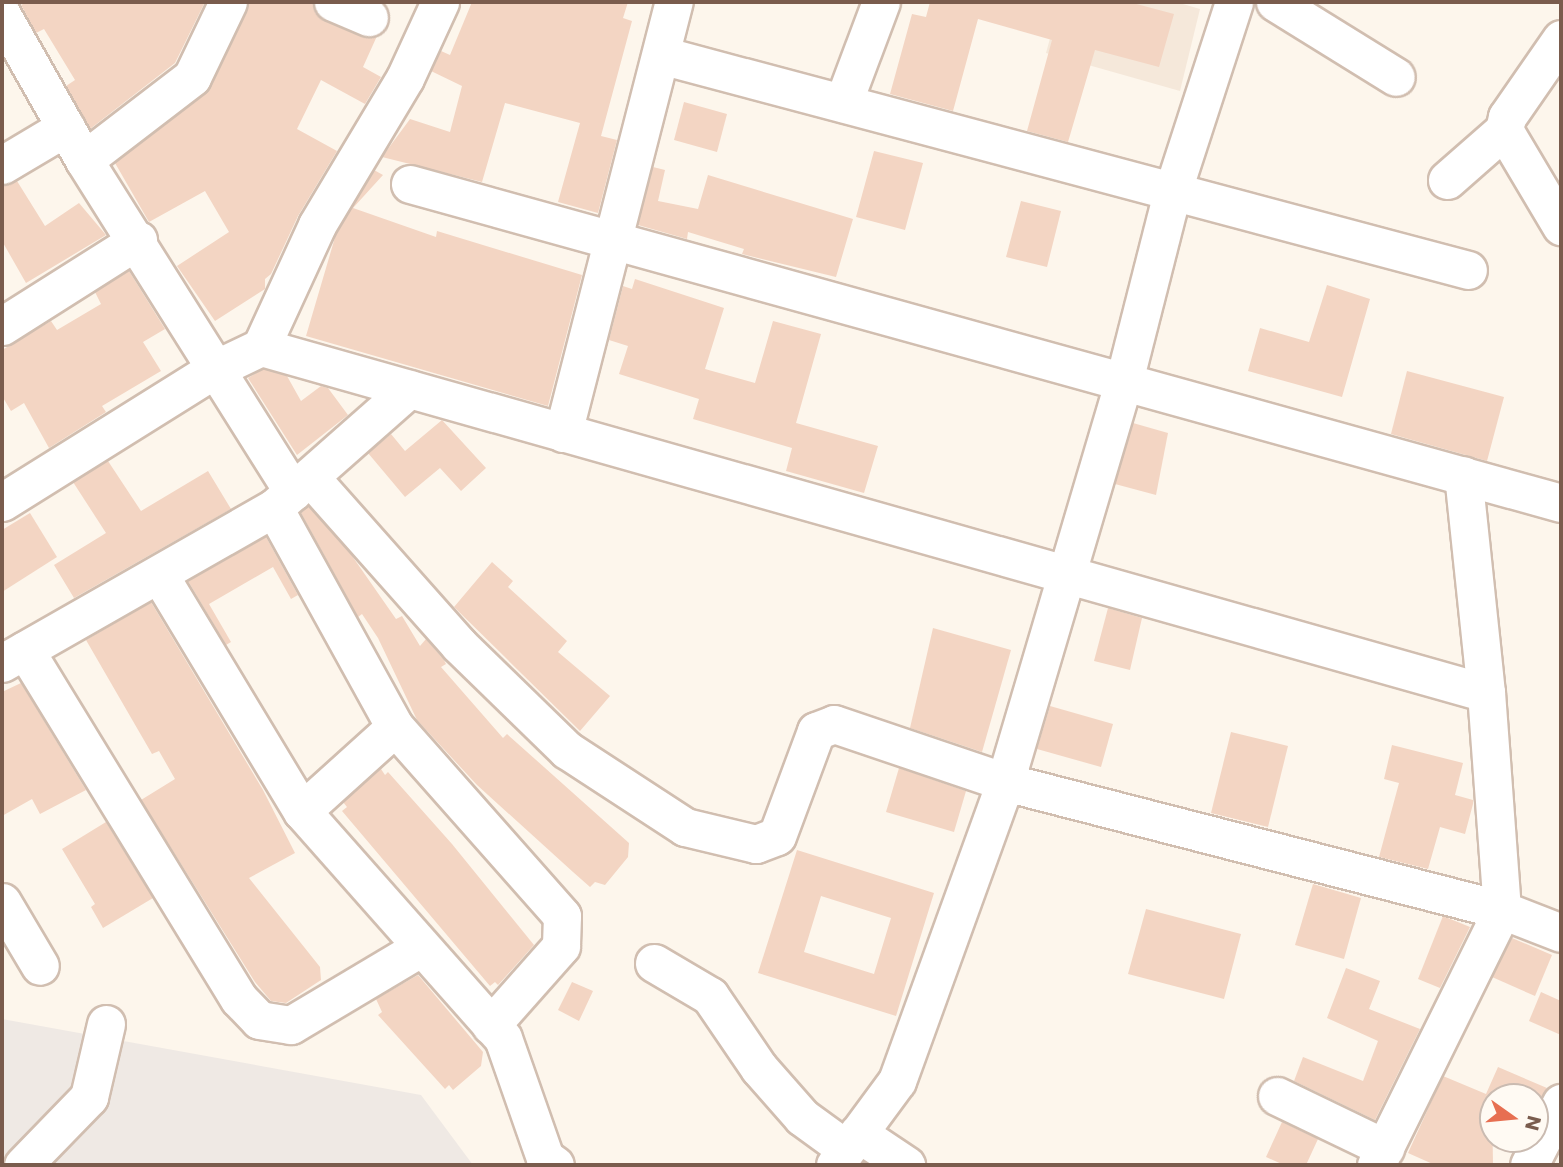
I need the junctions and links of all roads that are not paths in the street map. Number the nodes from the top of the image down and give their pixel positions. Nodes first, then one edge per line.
1 (228, 2) edge
2 (333, 2) edge
3 (440, 2) edge
4 (674, 2) edge
5 (881, 2) edge
6 (1234, 2) edge
7 (1275, 2) edge
8 (2, 15) edge
9 (369, 17) dead end
10 (1561, 39) edge
11 (661, 55) junction
12 (1396, 77) dead end
13 (843, 103) junction
14 (65, 128) junction
15 (1504, 130) junction
16 (84, 160) junction
17 (2, 165) edge
18 (1447, 180) dead end
19 (410, 184) dead end
20 (1172, 193) junction
21 (1561, 226) edge
22 (138, 240) junction
23 (615, 240) junction
24 (1468, 270) dead end
25 (2, 326) edge
26 (261, 347) junction
27 (213, 370) junction
28 (1124, 381) junction
29 (409, 389) junction
30 (562, 433) junction
31 (1463, 475) junction
32 (292, 492) junction
33 (2, 502) edge
34 (1561, 503) edge
35 (1067, 575) junction
36 (160, 576) junction
37 (14, 657) edge
38 (1486, 693) junction
39 (395, 727) junction
40 (1005, 782) junction
41 (302, 811) junction
42 (2, 902) edge
43 (1502, 910) junction
44 (1561, 933) edge
45 (420, 948) junction
46 (654, 963) dead end
47 (40, 966) dead end
48 (106, 1024) dead end
49 (491, 1025) junction
50 (1278, 1096) dead end
51 (1561, 1103) edge
52 (847, 1149) edge
53 (1380, 1156) edge
54 (23, 1165) edge
55 (555, 1165) edge
56 (906, 1165) edge
57 (1529, 1165) edge

1 - 16 street
2 - 9 street
3 - 26 street
4 - 11 street
5 - 13 street
6 - 20 street
7 - 12 street
8 - 14 street
10 - 15 street
11 - 13 street
11 - 23 street
13 - 20 street
14 - 16 street
14 - 17 street
15 - 18 street
15 - 21 street
16 - 22 street
19 - 23 street
20 - 24 street
20 - 28 street
22 - 25 street
22 - 27 street
23 - 28 street
23 - 30 street
26 - 27 street
26 - 29 street
27 - 32 street
27 - 33 street
28 - 31 street
28 - 35 street
29 - 30 street
29 - 32 street
30 - 35 street
31 - 34 street
31 - 38 street
32 - 36 street
32 - 39 street
32 - 40 street
35 - 38 street
35 - 40 street
36 - 37 street
36 - 41 street
37 - 45 street
38 - 43 street
39 - 41 street
39 - 49 street
40 - 43 street
40 - 52 street
41 - 45 street
42 - 47 street
43 - 44 street
43 - 53 street
45 - 49 street
46 - 52 street
48 - 54 street
49 - 55 street
50 - 53 street
51 - 57 street
52 - 56 street

